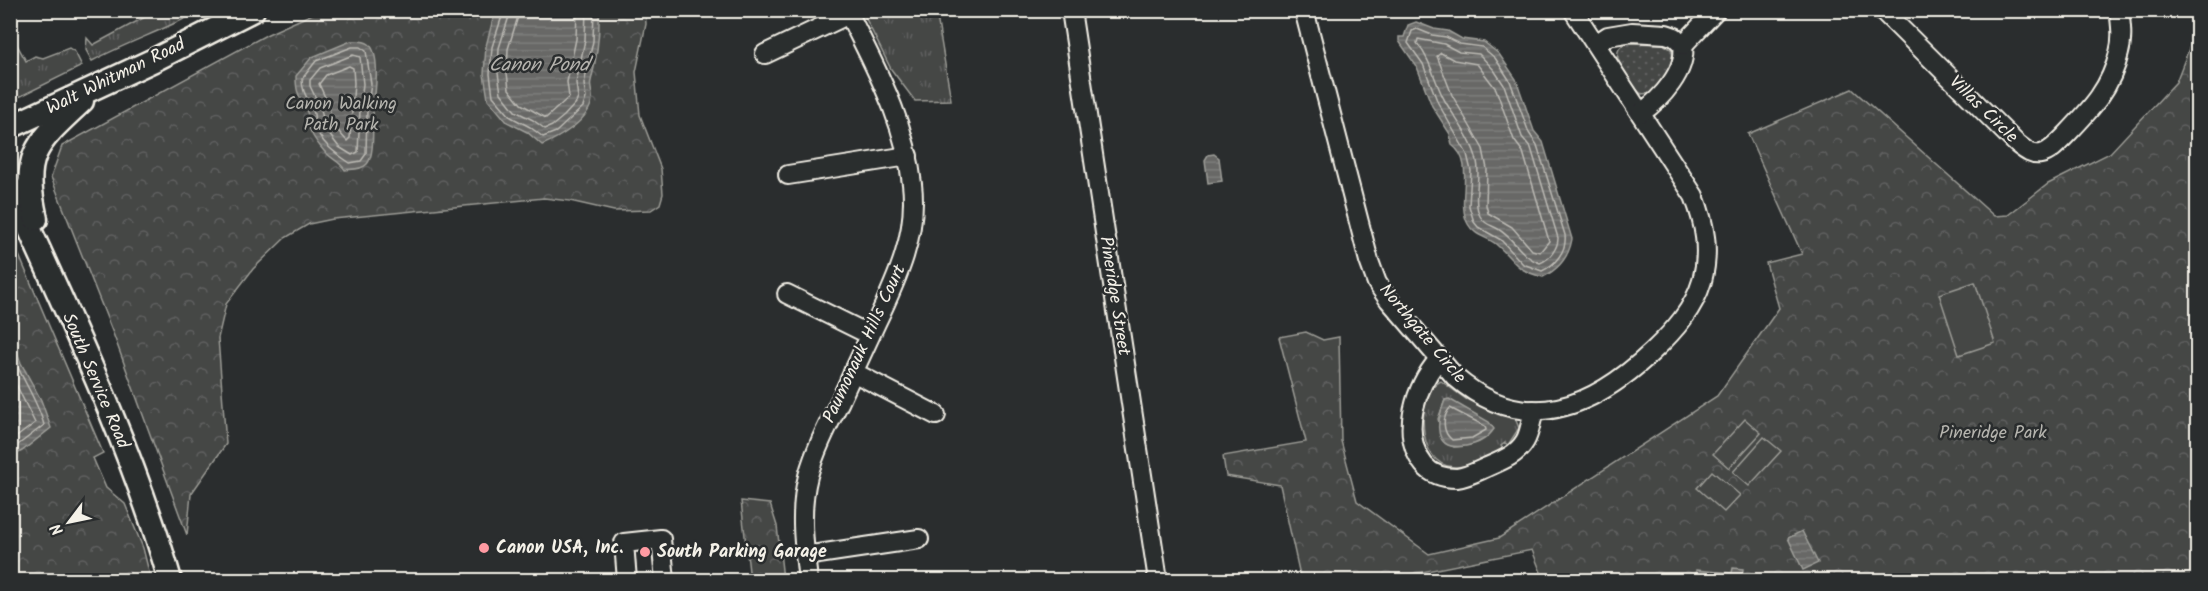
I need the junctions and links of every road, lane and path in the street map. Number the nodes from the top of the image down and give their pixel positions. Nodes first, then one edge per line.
1 (253, 10) edge
2 (1071, 10) edge
3 (1304, 10) edge
4 (1574, 10) edge
5 (1716, 10) edge
6 (1882, 10) edge
7 (2119, 10) edge
8 (848, 12) edge
9 (1596, 44) junction
10 (1683, 45) junction
11 (765, 54) dead end
12 (99, 86) junction
13 (1641, 113) junction
14 (10, 127) edge
15 (908, 156) junction
16 (788, 175) dead end
17 (10, 186) edge
18 (48, 270) junction
19 (787, 294) dead end
20 (870, 335) junction
21 (1439, 359) junction
22 (853, 372) junction
23 (1534, 410) junction
24 (936, 415) dead end
25 (919, 539) dead end
26 (805, 556) junction
27 (170, 580) edge
28 (627, 580) edge
29 (665, 580) edge
30 (808, 580) edge
31 (1158, 580) edge

1 - 12 main road, Walt Whitman Road
2 - 31 street, Pineridge Street
3 - 21 street, Northgate Circle
4 - 9 street, Northgate Circle
5 - 10 street
6 - 7 street, Villas Circle
8 - 11 street
8 - 15 street, Paumonauk Hills Court
9 - 10 street
9 - 13 street, Northgate Circle
10 - 13 street
12 - 14 main road, Walt Whitman Road
12 - 18 main road
13 - 23 street, Northgate Circle
15 - 16 street
15 - 20 street, Paumonauk Hills Court
17 - 18 main road, South Service Road
18 - 27 main road, South Service Road
19 - 20 street
20 - 22 street, Paumonauk Hills Court
21 - 23 street, Northgate Circle
21 - 23 street
22 - 24 street
22 - 26 street, Paumonauk Hills Court
25 - 26 street
26 - 30 street, Paumonauk Hills Court
28 - 29 street

